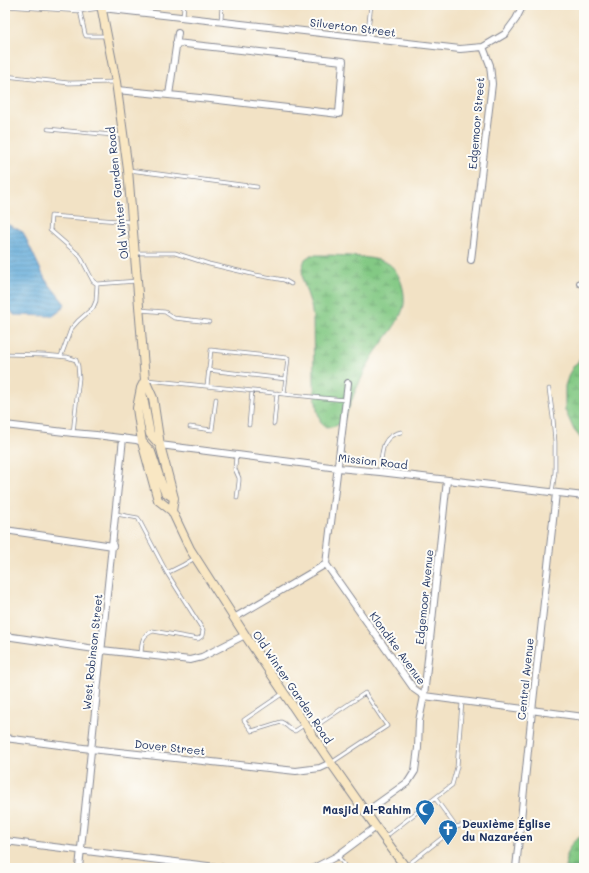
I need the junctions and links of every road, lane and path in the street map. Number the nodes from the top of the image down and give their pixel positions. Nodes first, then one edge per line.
1 (184, 5) edge
2 (222, 5) edge
3 (371, 5) edge
4 (524, 5) edge
5 (5, 6) edge
6 (101, 6) edge
7 (80, 10) junction
8 (182, 17) junction
9 (220, 21) junction
10 (178, 33) dead end
11 (107, 36) junction
12 (367, 38) junction
13 (176, 43) junction
14 (483, 47) junction
15 (5, 76) edge
16 (116, 86) junction
17 (169, 95) junction
18 (48, 129) dead end
19 (123, 136) junction
20 (128, 170) junction
21 (257, 187) dead end
22 (132, 222) junction
23 (135, 253) junction
24 (471, 260) dead end
25 (137, 281) junction
26 (97, 284) junction
27 (291, 284) dead end
28 (140, 310) junction
29 (209, 322) dead end
30 (5, 354) edge
31 (61, 356) junction
32 (208, 370) junction
33 (286, 379) junction
34 (145, 380) junction
35 (348, 384) dead end
36 (207, 386) junction
37 (217, 387) junction
38 (141, 388) junction
39 (549, 389) dead end
40 (252, 391) junction
41 (217, 392) dead end
42 (277, 393) junction
43 (284, 394) junction
44 (216, 399) dead end
45 (346, 400) junction
46 (274, 424) dead end
47 (5, 425) edge
48 (249, 425) dead end
49 (190, 427) dead end
50 (401, 432) dead end
51 (73, 434) junction
52 (124, 438) junction
53 (142, 442) junction
54 (160, 445) junction
55 (236, 455) junction
56 (338, 468) junction
57 (380, 472) junction
58 (448, 480) junction
59 (554, 493) junction
60 (584, 496) edge
61 (174, 498) junction
62 (237, 498) dead end
63 (172, 512) junction
64 (116, 514) junction
65 (5, 530) edge
66 (113, 546) junction
67 (195, 558) junction
68 (326, 564) junction
69 (167, 573) junction
70 (234, 618) junction
71 (5, 636) edge
72 (245, 636) junction
73 (102, 650) junction
74 (141, 654) junction
75 (284, 693) junction
76 (424, 696) junction
77 (462, 702) junction
78 (532, 711) junction
79 (584, 717) edge
80 (308, 728) junction
81 (5, 738) edge
82 (91, 749) junction
83 (332, 763) junction
84 (435, 798) junction
85 (366, 812) junction
86 (376, 827) junction
87 (456, 827) junction
88 (499, 828) dead end
89 (384, 838) junction
90 (5, 841) edge
91 (81, 850) junction
92 (337, 856) junction
93 (79, 868) edge
94 (224, 868) edge
95 (314, 868) edge
96 (346, 868) edge
97 (405, 868) edge
98 (516, 868) edge

1 - 8 lane
2 - 9 lane
3 - 12 lane
4 - 14 street
5 - 7 lane
6 - 7 lane
6 - 8 street, Silverton Street
6 - 11 main road, Old Winter Garden Road
7 - 11 lane
8 - 9 street, Silverton Street
9 - 12 street, Silverton Street
10 - 13 street
11 - 16 main road, Old Winter Garden Road
12 - 14 street, Silverton Street
13 - 17 street
13 - 17 street
14 - 24 street, Edgemoor Street
15 - 16 lane
16 - 17 street
16 - 19 main road, Old Winter Garden Road
18 - 19 lane
19 - 20 main road, Old Winter Garden Road
20 - 21 lane
20 - 22 main road, Old Winter Garden Road
22 - 23 main road, Old Winter Garden Road
22 - 26 lane
23 - 25 main road, Old Winter Garden Road
23 - 27 lane
25 - 26 lane
25 - 28 main road, Old Winter Garden Road
26 - 31 lane
28 - 29 lane
28 - 34 main road, Old Winter Garden Road
30 - 31 lane
31 - 51 lane
32 - 33 lane
32 - 33 lane
32 - 36 lane
33 - 43 lane
34 - 36 lane
34 - 38 main road, Old Winter Garden Road
34 - 54 main road, Old Winter Garden Road
35 - 45 street
36 - 37 lane
37 - 40 lane
37 - 41 lane
38 - 53 main road, Old Winter Garden Road
38 - 54 main road
39 - 59 lane
40 - 42 lane
40 - 48 lane
42 - 43 lane
42 - 46 lane
43 - 45 lane
44 - 49 lane
45 - 56 street
47 - 51 street
50 - 57 lane
51 - 52 street
52 - 53 street
52 - 64 street, West Robinson Street
53 - 61 main road
53 - 63 main road, Old Winter Garden Road
54 - 55 street, Mission Road
54 - 61 main road, Old Winter Garden Road
55 - 56 street, Mission Road
55 - 62 lane
56 - 57 street, Mission Road
56 - 68 street
57 - 58 street, Mission Road
58 - 59 street, Mission Road
58 - 76 street, Edgemoor Avenue
59 - 60 street, Mission Road
59 - 78 street, Central Avenue
61 - 63 main road, Old Winter Garden Road
63 - 67 main road, Old Winter Garden Road
64 - 66 street, West Robinson Street
64 - 69 lane
65 - 66 street
66 - 73 street, West Robinson Street
67 - 69 lane
67 - 70 main road, Old Winter Garden Road
68 - 70 street
68 - 76 street, Klondike Avenue
69 - 74 lane
70 - 72 main road, Old Winter Garden Road
71 - 73 street
72 - 74 street
72 - 75 main road, Old Winter Garden Road
73 - 74 street
73 - 82 street, West Robinson Street
75 - 80 main road, Old Winter Garden Road
75 - 80 lane
76 - 77 street, Klondike Avenue
76 - 85 street, Edgemoor Avenue
77 - 78 street, Klondike Avenue
77 - 84 lane
78 - 79 street, Klondike Avenue
78 - 98 street, Central Avenue
80 - 83 main road, Old Winter Garden Road
80 - 83 lane
81 - 82 street, Dover Street
82 - 83 street, Dover Street
82 - 91 street, West Robinson Street
83 - 85 main road, Old Winter Garden Road
84 - 87 lane
84 - 89 lane
85 - 86 main road, Old Winter Garden Road
86 - 89 main road, Old Winter Garden Road
86 - 92 street
87 - 88 lane
87 - 97 lane
89 - 97 main road, Old Winter Garden Road
90 - 91 street
91 - 93 street, West Robinson Street
91 - 94 street
92 - 95 street
92 - 96 lane

